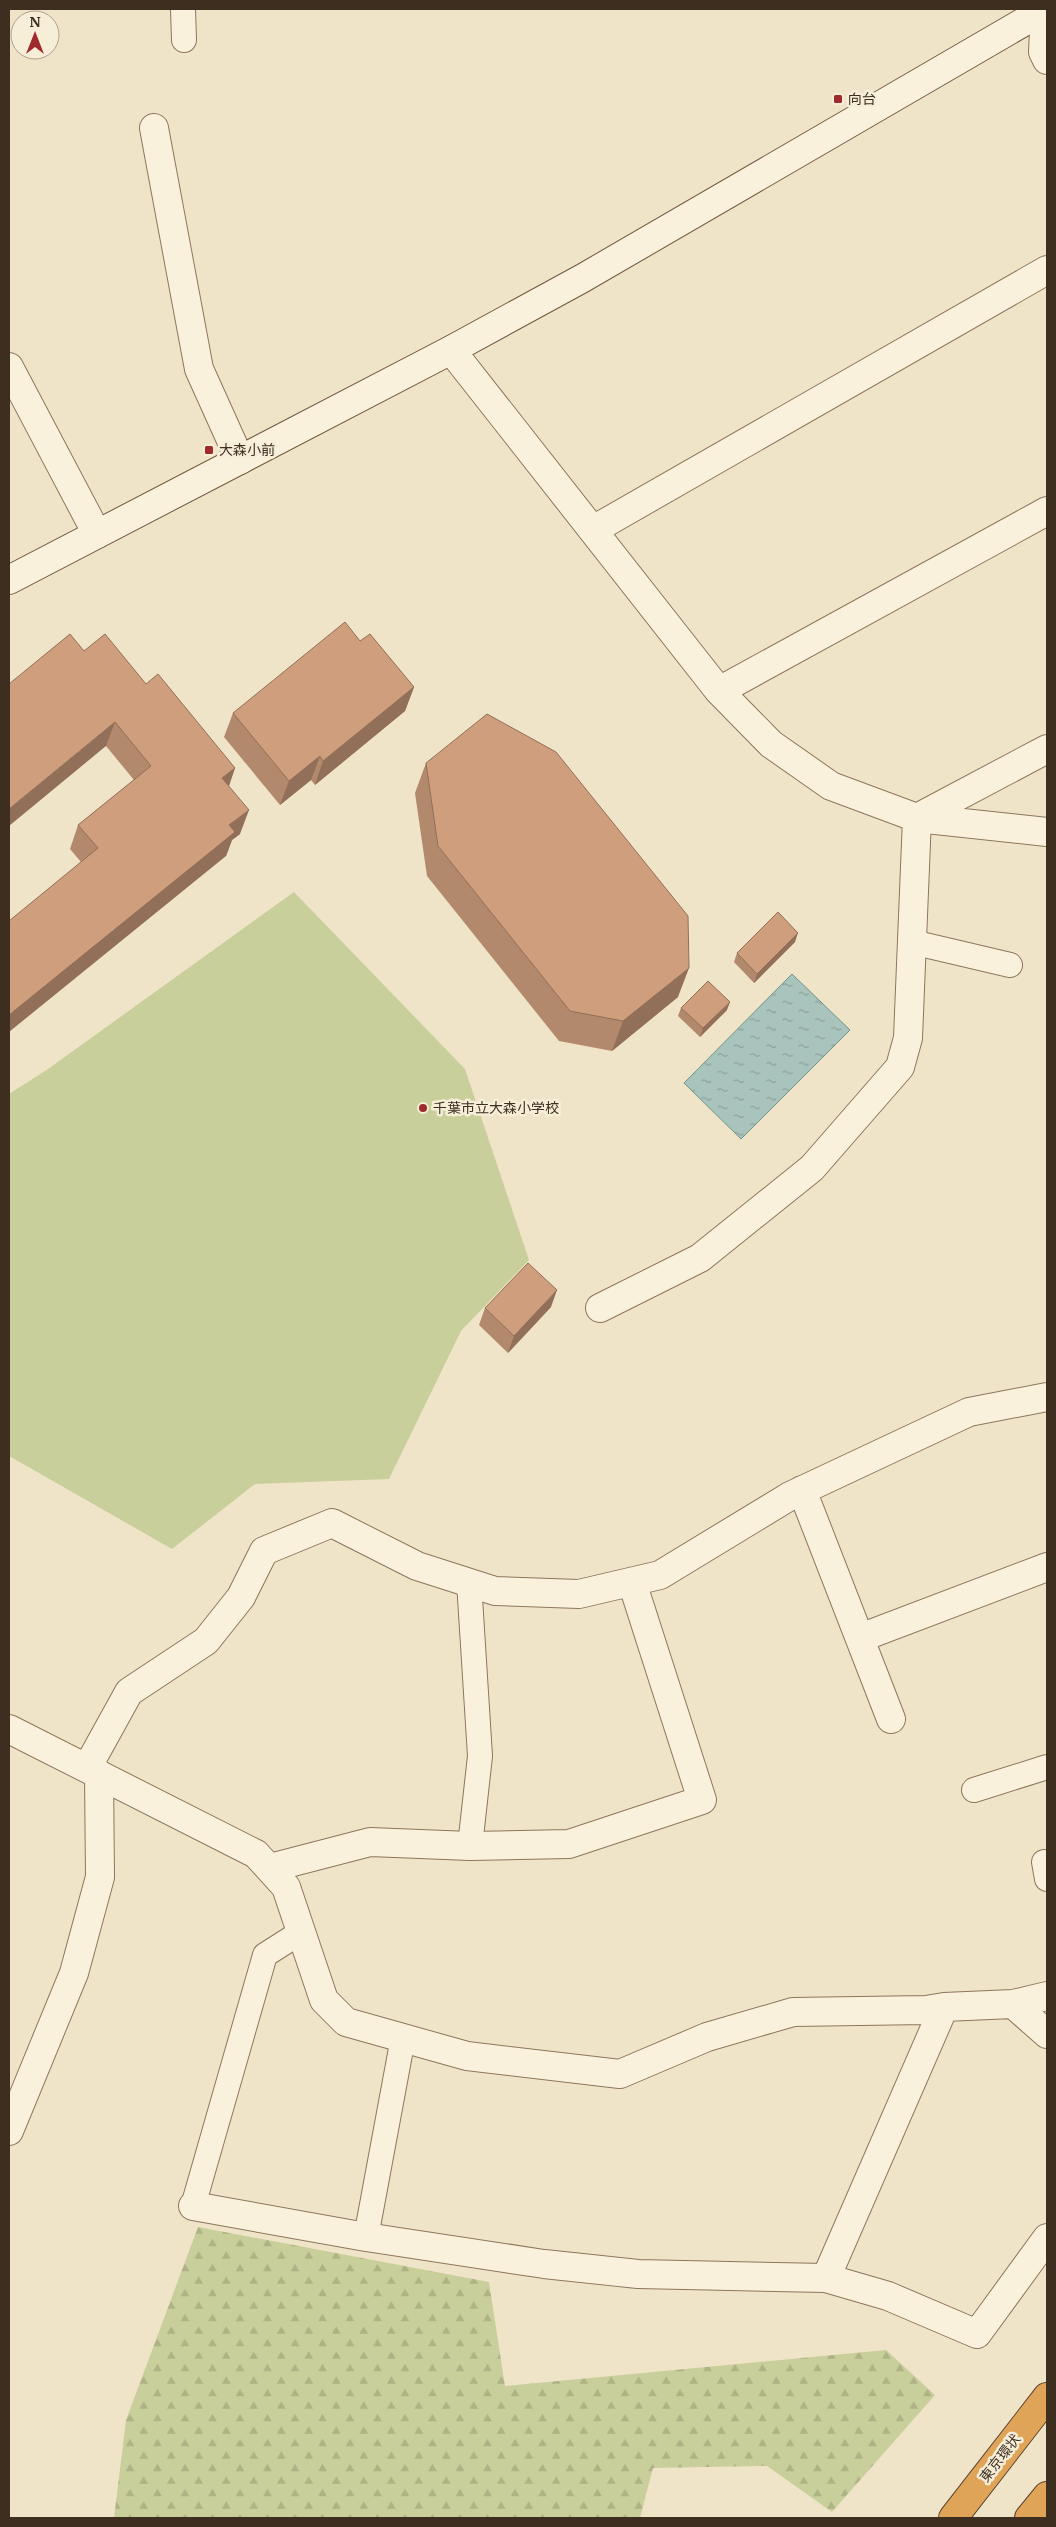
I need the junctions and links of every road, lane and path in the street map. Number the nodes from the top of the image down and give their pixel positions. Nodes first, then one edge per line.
1 (183, 9) edge
2 (1046, 9) edge
3 (184, 40) dead end
4 (1047, 60) edge
5 (154, 128) dead end
6 (1047, 270) edge
7 (451, 350) junction
8 (9, 367) edge
9 (240, 460) junction
10 (1047, 511) edge
11 (593, 530) junction
12 (97, 534) junction
13 (9, 580) edge
14 (719, 690) junction
15 (1047, 749) edge
16 (917, 818) junction
17 (1047, 832) edge
18 (912, 942) junction
19 (1010, 965) dead end
20 (600, 1308) dead end
21 (1047, 1397) edge
22 (802, 1490) junction
23 (1047, 1567) edge
24 (469, 1582) junction
25 (632, 1582) junction
26 (860, 1638) junction
27 (891, 1719) dead end
28 (9, 1729) edge
29 (1047, 1767) edge
30 (93, 1771) junction
31 (974, 1790) dead end
32 (470, 1846) junction
33 (270, 1868) junction
34 (301, 1932) junction
35 (1047, 1996) edge
36 (1012, 2004) junction
37 (944, 2007) junction
38 (1047, 2034) edge
39 (403, 2038) junction
40 (9, 2131) edge
41 (193, 2206) joint
42 (366, 2237) junction
43 (1047, 2238) edge
44 (826, 2278) junction
45 (1047, 2397) edge
46 (1047, 2496) edge
47 (957, 2514) edge
48 (1028, 2518) edge

1 - 3 lane
2 - 4 street
2 - 7 street
5 - 9 street
6 - 11 street
7 - 9 street
7 - 11 street
8 - 12 street
9 - 12 street
10 - 14 street
11 - 14 street
12 - 13 street
14 - 16 street
15 - 16 street
16 - 17 street
16 - 18 street
18 - 19 lane
18 - 20 street
21 - 22 street
22 - 25 street
22 - 26 street
23 - 26 street
24 - 25 street
24 - 30 street
24 - 32 lane
25 - 32 street
26 - 27 street
28 - 30 street
29 - 31 lane
30 - 33 street
30 - 40 street
32 - 33 street
33 - 34 street
34 - 39 street
34 - 41 lane
35 - 36 street
36 - 37 street
36 - 38 street
37 - 39 street
37 - 44 street
39 - 42 lane
41 - 42 street
42 - 44 street
43 - 44 street
45 - 47 highway, 東京環状
46 - 48 highway

